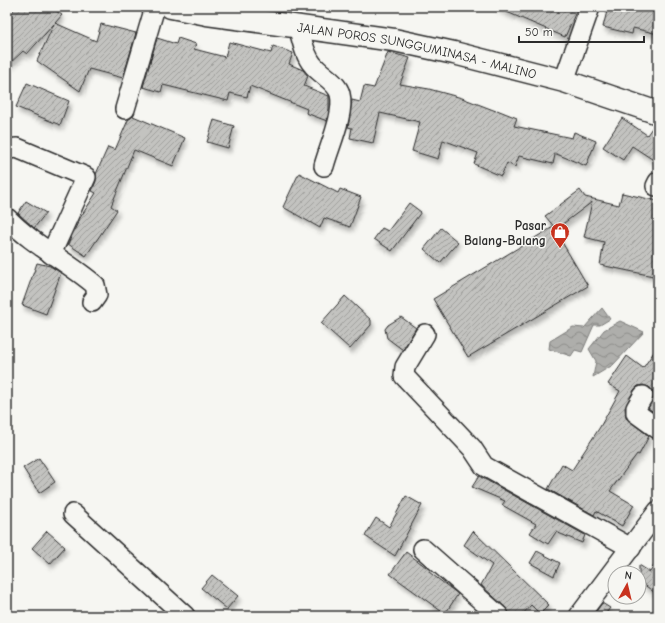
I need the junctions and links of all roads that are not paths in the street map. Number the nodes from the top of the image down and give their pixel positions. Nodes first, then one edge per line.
1 (155, 7) edge
2 (171, 7) edge
3 (590, 7) edge
4 (298, 26) junction
5 (564, 81) junction
6 (125, 109) dead end
7 (658, 113) edge
8 (7, 149) edge
9 (324, 166) dead end
10 (7, 218) edge
11 (51, 254) junction
12 (92, 302) dead end
13 (425, 334) dead end
14 (643, 396) dead end
15 (658, 429) edge
16 (658, 511) edge
17 (73, 514) dead end
18 (631, 548) junction
19 (423, 549) dead end
20 (185, 616) edge
21 (499, 616) edge
22 (580, 616) edge

1 - 6 street
2 - 4 main road, JALAN POROS SUNGGUMINASA - MALINO
3 - 5 street
4 - 5 main road, JALAN POROS SUNGGUMINASA - MALINO
4 - 9 street
5 - 7 main road, JALAN POROS SUNGGUMINASA - MALINO
8 - 11 street
10 - 11 street
11 - 12 street
13 - 18 street
14 - 15 street
16 - 18 street
17 - 20 street
18 - 22 street
19 - 21 street

